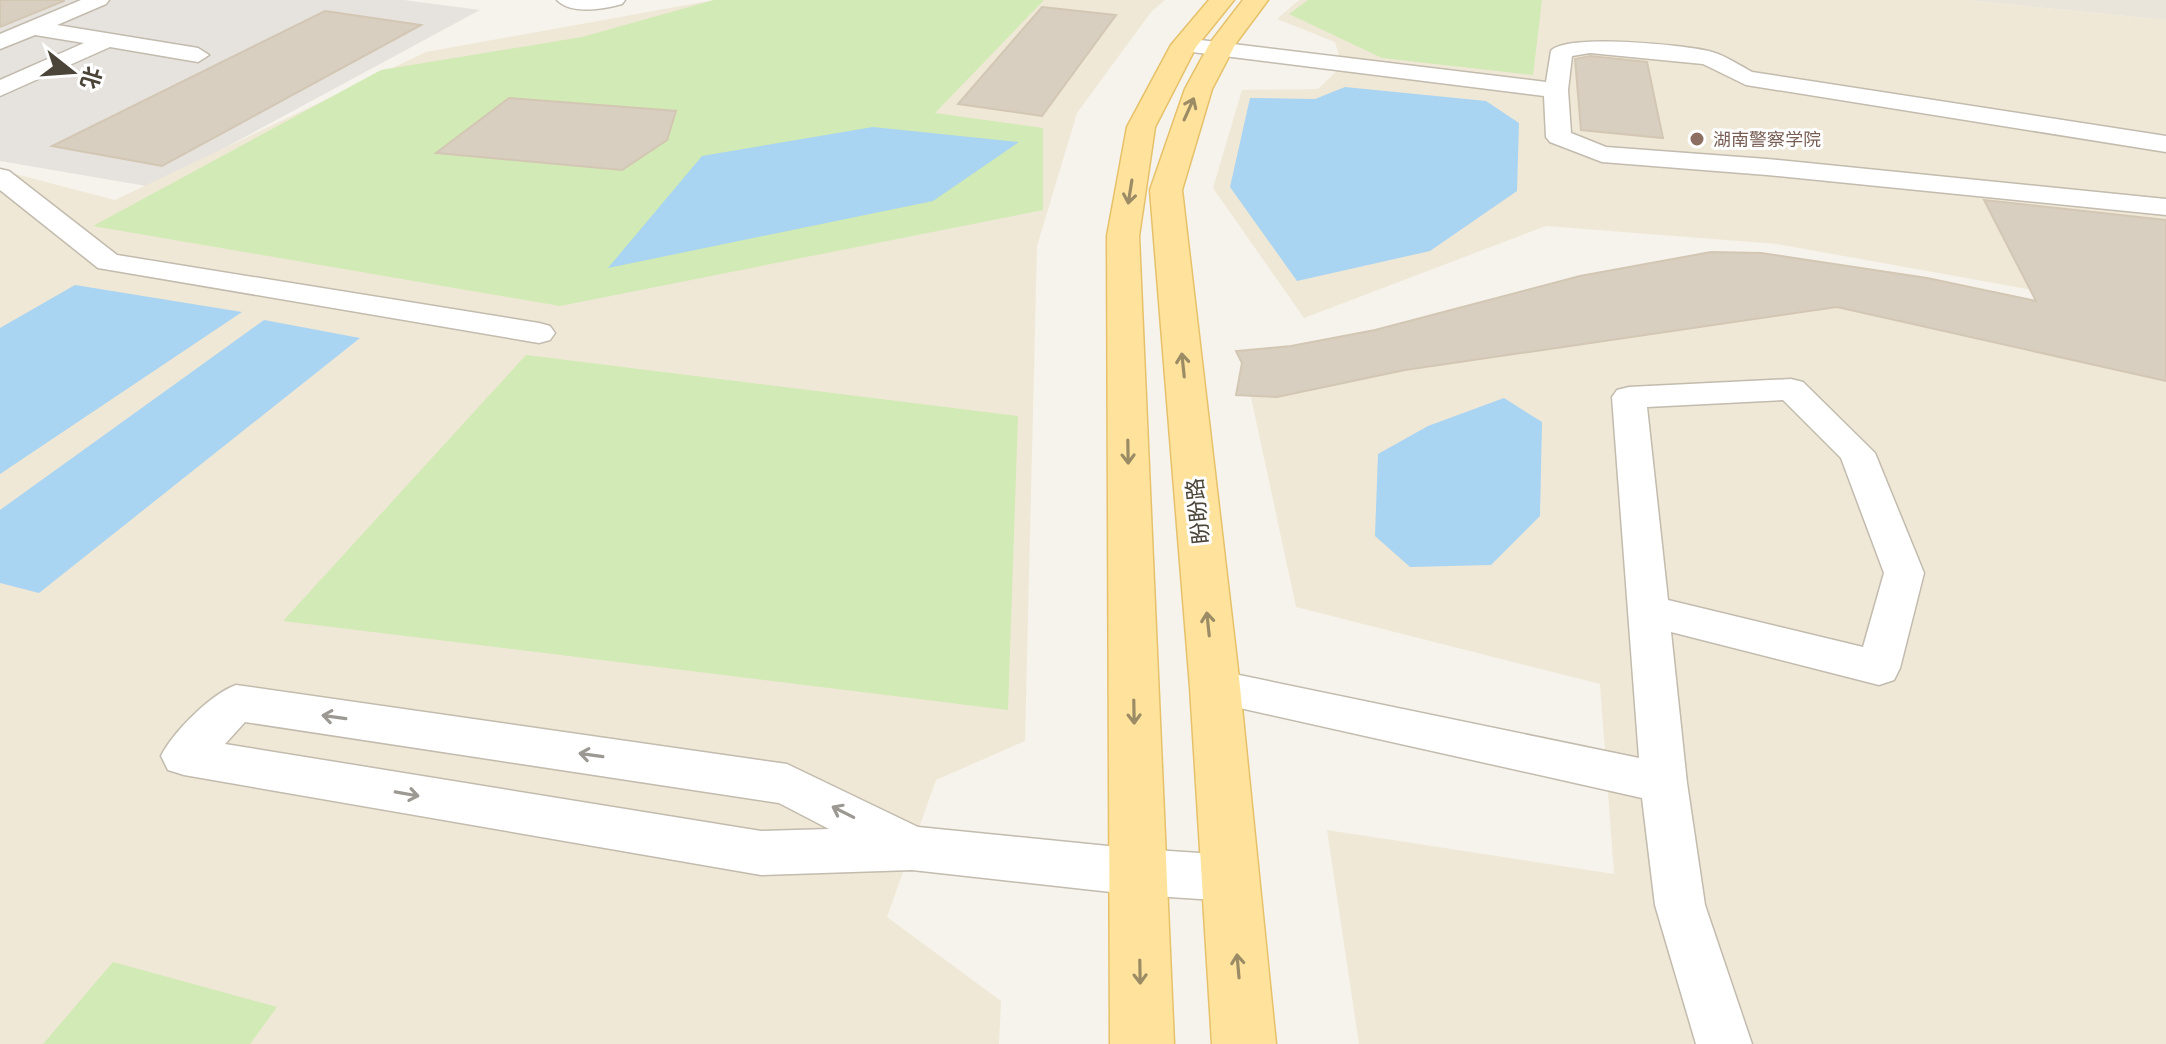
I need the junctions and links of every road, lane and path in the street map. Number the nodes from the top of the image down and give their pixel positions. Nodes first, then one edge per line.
1 (99, 0) edge
2 (567, 0) edge
3 (615, 0) edge
4 (1222, 0) edge
5 (1256, 0) edge
6 (33, 28) junction
7 (108, 40) junction
8 (0, 42) edge
9 (1201, 47) junction
10 (198, 55) dead end
11 (0, 89) edge
12 (1556, 90) junction
13 (2166, 144) edge
14 (0, 177) edge
15 (2166, 207) edge
16 (539, 333) dead end
17 (1648, 611) junction
18 (1215, 687) junction
19 (1664, 783) junction
20 (912, 848) junction
21 (1138, 872) junction
22 (1231, 878) junction
23 (1142, 1044) edge
24 (1244, 1044) edge
25 (1724, 1044) edge

1 - 6 lane
2 - 3 lane
4 - 9 main road, 盼盼路
5 - 9 main road, 盼盼路
6 - 7 lane
6 - 8 lane
7 - 10 lane
7 - 11 lane
9 - 12 lane
18 -> 9 main road, 盼盼路
9 -> 21 main road, 盼盼路
12 - 13 lane
12 - 15 lane
14 - 16 lane
17 - 17 lane
17 - 19 lane
18 - 19 lane
18 - 22 main road, 盼盼路
19 - 25 lane
20 -> 20 lane
20 - 21 lane
21 - 22 lane
21 -> 23 main road, 盼盼路
24 -> 22 main road, 盼盼路

